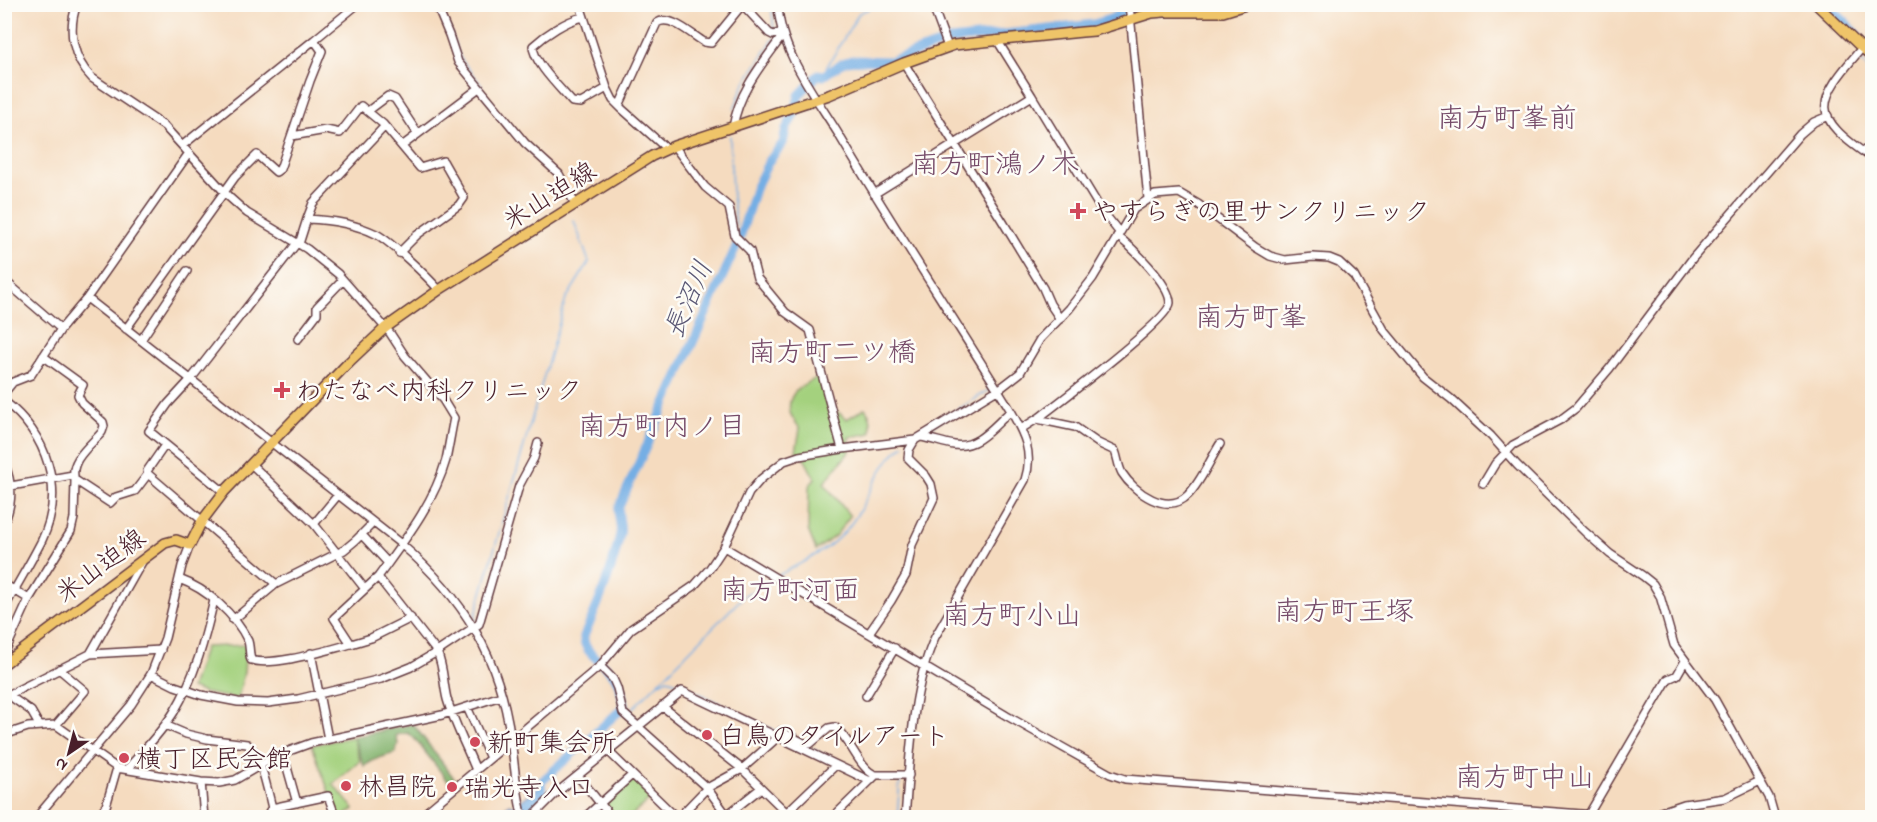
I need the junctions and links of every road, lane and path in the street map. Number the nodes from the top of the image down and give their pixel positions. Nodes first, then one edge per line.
1 (77, 4) edge
2 (358, 4) edge
3 (436, 4) edge
4 (582, 4) edge
5 (778, 4) edge
6 (932, 4) edge
7 (1129, 4) edge
8 (1249, 4) edge
9 (1816, 4) edge
10 (742, 5) edge
11 (584, 17) junction
12 (1130, 18) junction
13 (778, 34) junction
14 (314, 40) junction
15 (997, 40) junction
16 (946, 44) junction
17 (1857, 54) junction
18 (1872, 56) edge
19 (904, 63) junction
20 (479, 88) junction
21 (607, 88) junction
22 (1032, 96) junction
23 (818, 99) junction
24 (619, 105) junction
25 (368, 111) junction
26 (1828, 116) junction
27 (384, 127) junction
28 (733, 127) junction
29 (418, 134) junction
30 (292, 136) junction
31 (954, 144) junction
32 (183, 145) junction
33 (402, 146) junction
34 (671, 148) junction
35 (189, 153) junction
36 (1872, 158) edge
37 (223, 190) junction
38 (874, 194) junction
39 (1148, 199) junction
40 (573, 205) junction
41 (307, 219) junction
42 (1118, 234) junction
43 (298, 243) junction
44 (399, 253) junction
45 (187, 271) dead end
46 (4, 280) edge
47 (344, 280) junction
48 (439, 290) junction
49 (87, 298) junction
50 (1060, 319) junction
51 (385, 328) junction
52 (61, 329) junction
53 (126, 329) junction
54 (298, 339) dead end
55 (141, 340) junction
56 (43, 356) junction
57 (191, 379) junction
58 (998, 390) junction
59 (4, 393) edge
60 (4, 401) edge
61 (1011, 411) junction
62 (1036, 419) junction
63 (1024, 427) dead end
64 (918, 439) junction
65 (272, 442) junction
66 (538, 443) dead end
67 (1220, 444) dead end
68 (165, 445) junction
69 (842, 449) junction
70 (1506, 452) junction
71 (4, 463) edge
72 (252, 464) junction
73 (148, 474) junction
74 (74, 478) junction
75 (52, 479) junction
76 (1483, 484) dead end
77 (11, 486) junction
78 (224, 492) junction
79 (338, 495) junction
80 (202, 521) junction
81 (4, 523) edge
82 (373, 523) junction
83 (314, 524) junction
84 (362, 535) junction
85 (401, 544) junction
86 (190, 545) junction
87 (724, 547) junction
88 (336, 553) junction
89 (144, 560) junction
90 (388, 563) junction
91 (378, 577) junction
92 (178, 579) junction
93 (4, 584) edge
94 (276, 584) junction
95 (365, 589) junction
96 (14, 590) junction
97 (29, 599) junction
98 (214, 600) junction
99 (4, 609) edge
100 (411, 618) junction
101 (233, 620) junction
102 (474, 628) junction
103 (869, 633) junction
104 (351, 644) junction
105 (895, 648) junction
106 (162, 650) junction
107 (437, 652) junction
108 (311, 653) junction
109 (4, 654) edge
110 (90, 654) junction
111 (1685, 661) junction
112 (4, 664) edge
113 (601, 664) junction
114 (924, 665) junction
115 (59, 669) junction
116 (152, 674) junction
117 (186, 690) junction
118 (319, 694) junction
119 (6, 695) edge
120 (501, 696) junction
121 (866, 696) dead end
122 (662, 706) junction
123 (466, 707) junction
124 (452, 712) junction
125 (39, 725) junction
126 (57, 725) junction
127 (165, 725) junction
128 (638, 727) junction
129 (4, 735) edge
130 (777, 735) junction
131 (328, 739) junction
132 (511, 740) junction
133 (93, 751) junction
134 (608, 751) junction
135 (283, 753) junction
136 (490, 758) junction
137 (836, 765) junction
138 (260, 766) junction
139 (117, 768) junction
140 (128, 769) junction
141 (742, 769) junction
142 (476, 770) junction
143 (632, 774) junction
144 (909, 775) junction
145 (578, 776) junction
146 (873, 777) junction
147 (1760, 781) junction
148 (201, 782) junction
149 (707, 788) junction
150 (761, 788) junction
151 (297, 803) junction
152 (600, 803) junction
153 (272, 808) junction
154 (790, 815) edge
155 (1587, 815) edge
156 (728, 816) edge
157 (97, 817) edge
158 (36, 818) edge
159 (204, 818) edge
160 (269, 818) edge
161 (336, 818) edge
162 (419, 818) edge
163 (523, 818) edge
164 (531, 818) edge
165 (584, 818) edge
166 (612, 818) edge
167 (678, 818) edge
168 (832, 818) edge
169 (905, 818) edge
170 (1634, 818) edge
171 (1643, 818) edge
172 (1775, 818) edge

1 - 32 street
2 - 14 street
3 - 20 street
4 - 11 street
5 - 13 street
6 - 16 street
7 - 12 street
8 - 12 main road, 米山迫線
9 - 17 main road
10 - 13 street
10 - 24 street
11 - 21 street
11 - 21 street
12 - 15 main road, 米山迫線
12 - 39 street
13 - 23 street
13 - 28 street
14 - 30 street
14 - 32 street
15 - 16 main road, 米山迫線
15 - 22 street
16 - 19 main road, 米山迫線
17 - 18 main road
17 - 26 street
19 - 23 main road, 米山迫線
19 - 31 street
20 - 29 street
20 - 40 street
21 - 24 street
22 - 31 street
22 - 42 street
23 - 28 main road, 米山迫線
23 - 38 street
24 - 34 street
25 - 27 street
25 - 29 street
25 - 30 street
26 - 36 street
26 - 70 street
27 - 33 street
27 - 41 street
28 - 34 main road, 米山迫線
29 - 33 street
30 - 37 street
31 - 38 street
31 - 50 street
32 - 35 street
33 - 44 street
34 - 40 main road, 米山迫線
34 - 69 street
35 - 37 street
35 - 49 street
37 - 43 street
37 - 53 street
38 - 58 street
39 - 42 street
39 - 70 street
40 - 48 main road, 米山迫線
41 - 43 street
41 - 44 street
42 - 50 street
42 - 62 street
43 - 47 street
43 - 57 street
44 - 48 street
45 - 55 street
46 - 52 street
47 - 51 street
47 - 54 street
48 - 51 main road, 米山迫線
49 - 52 street
49 - 53 street
50 - 58 street
51 - 65 main road, 米山迫線
51 - 85 street
52 - 56 street
53 - 55 street
55 - 57 street
56 - 59 street
56 - 74 street
57 - 65 street
57 - 68 street
58 - 61 street
58 - 64 street
60 - 75 street
61 - 64 street
61 - 114 street
62 - 63 street
62 - 67 street
64 - 69 street
64 - 103 street
65 - 72 main road, 米山迫線
65 - 79 street
66 - 102 street
68 - 73 street
68 - 78 street
69 - 87 street
70 - 76 street
70 - 111 street
71 - 77 street
72 - 78 main road, 米山迫線
72 - 83 street
73 - 74 street
73 - 80 street
74 - 75 street
74 - 97 street
75 - 77 street
75 - 96 street
77 - 81 street
78 - 80 main road, 米山迫線
79 - 82 street
79 - 83 street
80 - 86 main road, 米山迫線
80 - 94 street
82 - 84 street
82 - 85 street
83 - 88 street
84 - 88 street
84 - 90 street
85 - 90 street
85 - 102 street
86 - 89 main road, 米山迫線
86 - 92 street
87 - 103 street
87 - 113 street
88 - 94 street
88 - 95 street
89 - 110 street
89 - 112 main road, 米山迫線
90 - 91 street
91 - 95 street
91 - 100 street
92 - 98 street
92 - 106 street
93 - 96 street
94 - 101 street
95 - 104 street
96 - 97 street
96 - 99 street
97 - 109 street
98 - 101 street
98 - 117 street
100 - 104 street
100 - 107 street
101 - 108 street
102 - 107 street
102 - 120 street
103 - 105 street
104 - 108 street
105 - 114 street
105 - 121 street
106 - 110 street
106 - 116 street
107 - 118 street
107 - 124 street
108 - 118 street
110 - 115 street
111 - 147 street
111 - 155 street
113 - 128 street
113 - 132 street
114 - 144 street
114 - 155 street
115 - 119 street
115 - 126 street
116 - 117 street
116 - 133 street
117 - 118 street
117 - 127 street
118 - 131 street
119 - 125 street
120 - 123 street
120 - 132 street
122 - 128 street
122 - 130 street
122 - 141 street
123 - 124 street
123 - 136 street
124 - 131 street
124 - 142 street
125 - 126 street
125 - 129 street
126 - 133 street
127 - 138 street
127 - 140 street
128 - 134 street
128 - 149 street
130 - 137 street
130 - 141 street
130 - 146 street
131 - 135 street
132 - 136 street
132 - 163 street
133 - 139 street
133 - 158 street
134 - 143 street
134 - 145 street
135 - 138 street
135 - 151 street
136 - 142 street
137 - 146 street
137 - 154 street
138 - 148 street
138 - 153 street
139 - 140 street
139 - 157 street
140 - 148 street
141 - 149 street
141 - 150 street
142 - 162 street
143 - 152 street
143 - 167 street
144 - 146 street
144 - 169 street
145 - 152 street
145 - 164 street
146 - 168 street
147 - 171 street
147 - 172 street
148 - 159 street
149 - 156 street
149 - 167 street
150 - 154 street
150 - 156 street
151 - 153 street
151 - 161 street
152 - 165 street
152 - 166 street
153 - 160 street
155 - 170 street

